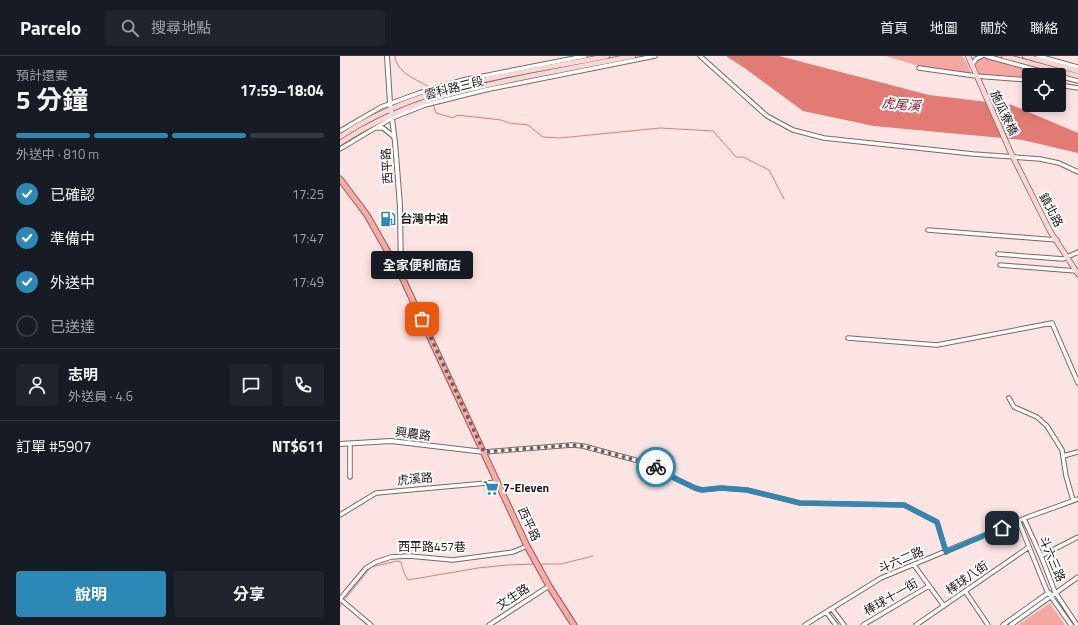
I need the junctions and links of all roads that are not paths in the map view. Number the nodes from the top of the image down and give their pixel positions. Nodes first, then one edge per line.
1 (387, 56) edge
2 (585, 56) edge
3 (607, 56) edge
4 (633, 56) edge
5 (655, 56) edge
6 (700, 56) edge
7 (968, 56) edge
8 (982, 56) edge
9 (986, 56) edge
10 (1004, 56) edge
11 (1025, 56) edge
12 (1038, 56) edge
13 (580, 64) junction
14 (972, 66) junction
15 (1078, 67) edge
16 (919, 68) dead end
17 (1030, 68) edge
18 (1078, 71) edge
19 (1078, 76) edge
20 (1066, 78) edge
21 (977, 79) junction
22 (1022, 80) edge
23 (1078, 81) edge
24 (1066, 85) edge
25 (1078, 88) edge
26 (391, 111) junction
27 (374, 128) junction
28 (340, 131) edge
29 (340, 137) edge
30 (394, 137) junction
31 (340, 143) edge
32 (340, 149) edge
33 (1012, 154) junction
34 (1078, 172) edge
35 (340, 179) edge
36 (928, 230) dead end
37 (1057, 240) junction
38 (1078, 252) edge
39 (998, 254) dead end
40 (1068, 258) junction
41 (1000, 265) dead end
42 (1078, 273) edge
43 (401, 275) junction
44 (848, 338) dead end
45 (1078, 383) edge
46 (1009, 398) dead end
47 (340, 444) edge
48 (350, 444) junction
49 (484, 452) junction
50 (1078, 452) edge
51 (1063, 456) junction
52 (350, 477) dead end
53 (498, 482) junction
54 (1078, 499) edge
55 (1073, 500) junction
56 (340, 515) edge
57 (1024, 519) junction
58 (1019, 522) junction
59 (1078, 537) edge
60 (527, 546) junction
61 (1029, 547) junction
62 (946, 552) junction
63 (1041, 556) junction
64 (914, 565) junction
65 (1078, 577) edge
66 (549, 586) junction
67 (929, 586) junction
68 (965, 591) junction
69 (1055, 592) junction
70 (1049, 595) junction
71 (341, 599) edge
72 (944, 606) junction
73 (832, 609) junction
74 (826, 612) junction
75 (922, 623) edge
76 (371, 625) edge
77 (489, 625) edge
78 (574, 625) edge
79 (805, 625) edge
80 (836, 625) edge
81 (844, 625) edge
82 (863, 625) edge
83 (916, 625) edge
84 (988, 625) edge
85 (1002, 625) edge
86 (1011, 625) edge
87 (1071, 625) edge
88 (1077, 625) edge

1 - 26 street, 西平路
2 - 13 street
3 - 13 main road
4 - 13 main road
5 - 13 street
6 - 33 street
7 - 14 main road, 施瓜寮橋
8 - 14 street
9 - 17 street
10 - 19 main road
11 - 18 main road
12 - 15 street
13 - 26 main road, 雲科路三段
13 - 26 main road, 雲科路三段
14 - 21 main road, 施瓜寮橋
16 - 21 street
20 - 23 street
21 - 22 street
21 - 33 main road, 施瓜寮橋
24 - 25 street
26 - 27 street, 雲科路三段
26 - 28 street, 雲科路三段
26 - 29 main road, 雲科路三段
26 - 30 street, 西平路
26 - 31 main road, 雲科路三段
27 - 30 street
27 - 32 street, 雲科路三段
30 - 43 street, 西平路
33 - 34 street
33 - 37 main road, 鎮北路
35 - 43 main road, 西平路
36 - 37 street
37 - 40 main road, 鎮北路
38 - 40 street
39 - 40 street
40 - 42 main road, 鎮北路
41 - 42 street
43 - 49 main road, 西平路
44 - 45 street
46 - 51 street
47 - 48 street, 興農路
48 - 49 street, 興農路
48 - 52 street
49 - 53 main road, 西平路
49 - 62 street
50 - 51 street
51 - 55 street
53 - 56 street, 虎溪路
53 - 60 main road, 西平路
54 - 55 street, 斗六二路
55 - 57 street, 斗六二路
57 - 58 street, 斗六二路
57 - 63 street, 斗六三路
58 - 61 street, 斗六三路
58 - 62 street, 斗六二路
59 - 63 street
60 - 66 main road, 西平路
60 - 71 street, 西平路457巷
61 - 68 street, 棒球八街
61 - 70 street, 斗六三路
62 - 64 street, 斗六二路
63 - 69 street, 斗六三路
64 - 67 street
64 - 73 street, 斗六二路
65 - 69 street
66 - 77 street, 文生路
66 - 78 main road, 西平路
67 - 72 street
67 - 82 street, 棒球十一街
68 - 72 street, 棒球八街
68 - 84 street
69 - 70 street
69 - 88 street, 斗六三路
70 - 85 street
70 - 86 street
70 - 87 street, 斗六三路
71 - 76 street
72 - 75 street, 棒球八街
73 - 74 street, 斗六二路
73 - 81 street
74 - 79 street, 斗六二路
74 - 80 street
75 - 83 street, 棒球八街

